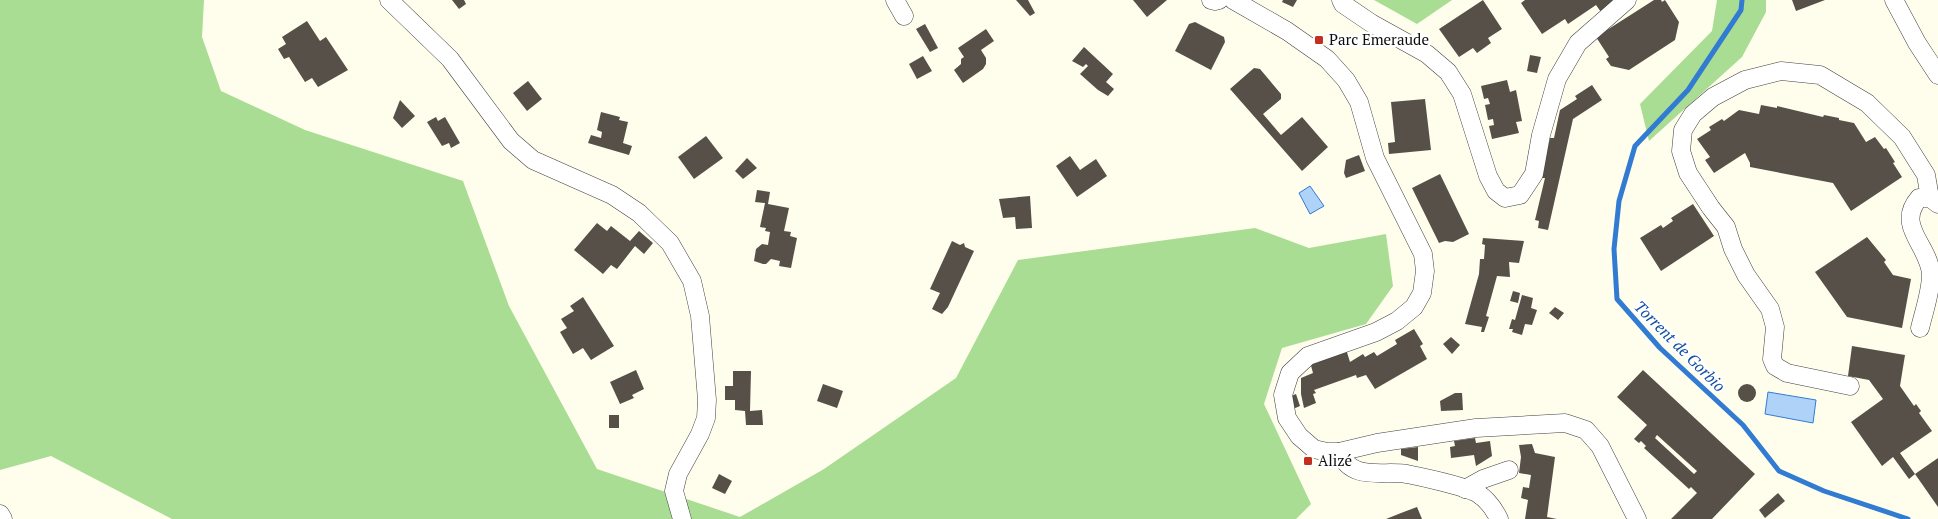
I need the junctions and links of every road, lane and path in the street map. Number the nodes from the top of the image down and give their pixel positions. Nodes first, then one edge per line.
1 (389, 0) edge
2 (895, 0) edge
3 (1211, 0) edge
4 (1219, 0) edge
5 (1341, 0) edge
6 (1627, 0) edge
7 (1894, 0) edge
8 (1243, 3) edge
9 (904, 16) dead end
10 (1938, 75) edge
11 (1934, 201) edge
12 (1920, 328) dead end
13 (1850, 386) dead end
14 (1339, 452) junction
15 (1509, 470) dead end
16 (1465, 489) junction
17 (0, 514) edge
18 (3, 519) edge
19 (682, 519) edge
20 (1499, 519) edge
21 (1637, 519) edge

1 - 19 street
2 - 9 street
3 - 4 street
5 - 6 street
7 - 10 street
8 - 14 street
11 - 12 street
11 - 13 street
14 - 16 street
14 - 21 street
15 - 16 street
16 - 20 street
17 - 18 street

